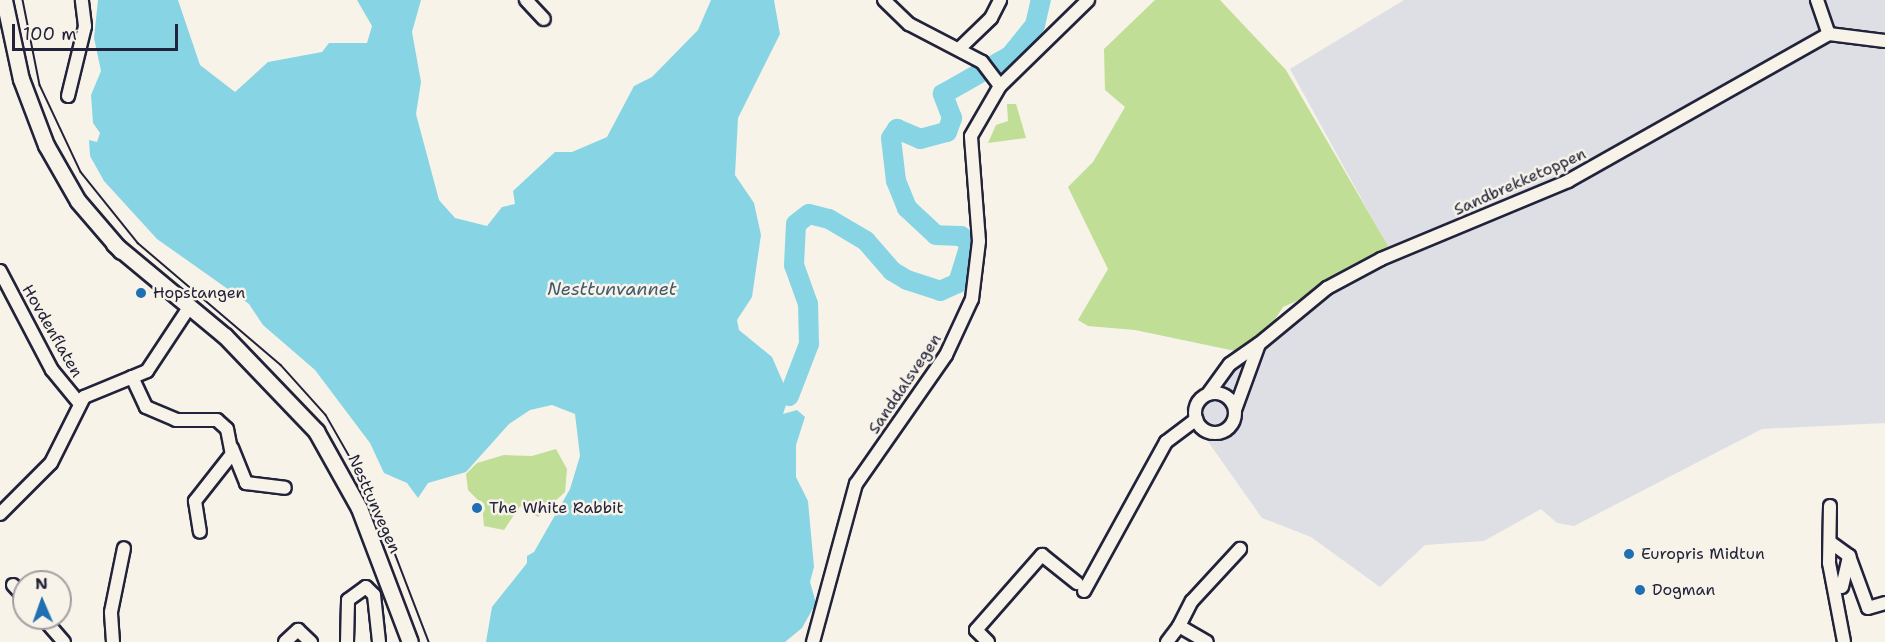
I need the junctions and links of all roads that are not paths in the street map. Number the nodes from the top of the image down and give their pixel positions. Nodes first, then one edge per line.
1 (4, 0) edge
2 (82, 0) edge
3 (526, 0) edge
4 (884, 0) edge
5 (1000, 0) edge
6 (1088, 0) edge
7 (1817, 0) edge
8 (544, 20) dead end
9 (1829, 34) junction
10 (1885, 41) edge
11 (961, 47) junction
12 (1000, 86) junction
13 (68, 96) dead end
14 (114, 244) junction
15 (0, 271) edge
16 (186, 312) junction
17 (1259, 344) junction
18 (258, 368) junction
19 (132, 377) junction
20 (1209, 394) junction
21 (80, 404) junction
22 (1235, 410) junction
23 (1196, 419) junction
24 (232, 447) junction
25 (285, 488) dead end
26 (1830, 506) dead end
27 (2, 509) edge
28 (200, 532) dead end
29 (1830, 542) junction
30 (124, 548) dead end
31 (1240, 549) dead end
32 (1849, 556) junction
33 (1842, 587) dead end
34 (1885, 603) edge
35 (1179, 626) junction
36 (54, 630) edge
37 (64, 642) edge
38 (113, 642) edge
39 (285, 642) edge
40 (311, 642) edge
41 (347, 642) edge
42 (379, 642) edge
43 (410, 642) edge
44 (813, 642) edge
45 (988, 642) edge
46 (1167, 642) edge
47 (1207, 642) edge
48 (1844, 642) edge

1 - 14 main road, Nesttunvegen
2 - 13 street
3 - 8 street
4 - 11 street
5 - 11 street
6 - 12 street, Sanddalsvegen
7 - 9 street
9 - 10 street
9 - 17 street, Sandbrekketoppen
11 - 12 street
12 - 44 street, Sanddalsvegen
14 - 16 main road, Nesttunvegen
14 - 18 main road, Nesttunvegen
15 - 21 street, Hovdenflaten
16 - 18 main road, Nesttunvegen
16 - 19 street
17 - 20 street, Sandbrekketoppen
17 - 22 street, Sandbrekketoppen
18 - 43 main road, Nesttunvegen
19 - 21 street
19 - 24 street
20 - 22 street
20 - 23 street, Sandbrekketoppen
21 - 27 street
22 - 23 street, Sandbrekketoppen
23 - 45 street, Sandbrekketoppen
24 - 25 street
24 - 28 street
26 - 29 street
29 - 32 street
29 - 48 street
30 - 38 street
31 - 35 street
32 - 33 street
32 - 34 street
35 - 46 street
35 - 47 street
36 - 37 street
39 - 40 street
41 - 42 street

